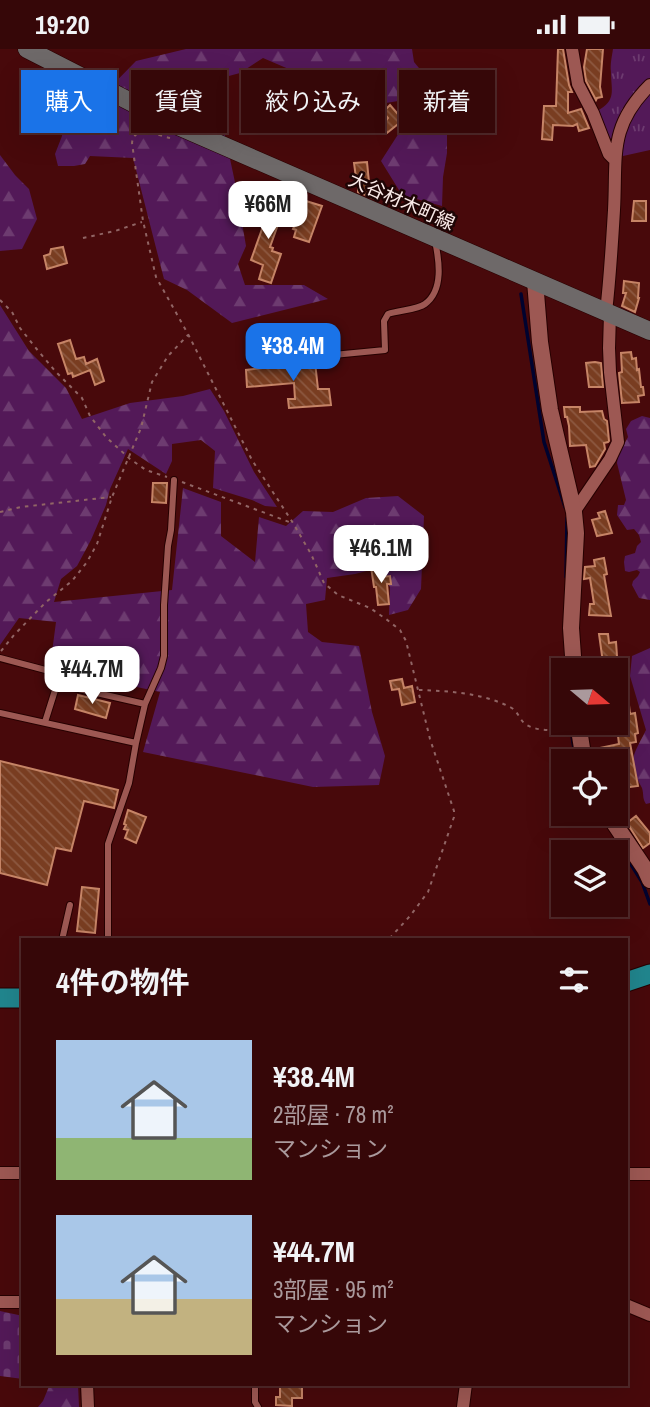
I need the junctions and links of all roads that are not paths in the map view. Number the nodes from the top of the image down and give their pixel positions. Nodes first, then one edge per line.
1 (27, 49) edge
2 (572, 49) edge
3 (650, 85) edge
4 (615, 160) junction
5 (435, 239) junction
6 (535, 281) junction
7 (608, 313) junction
8 (650, 331) edge
9 (292, 359) dead end
10 (174, 479) road end
11 (574, 512) junction
12 (0, 658) edge
13 (573, 658) edge
14 (57, 684) junction
15 (145, 704) junction
16 (0, 713) edge
17 (45, 722) junction
18 (136, 743) junction
19 (616, 826) edge
20 (650, 880) edge
21 (69, 905) dead end
22 (62, 938) edge
23 (108, 938) edge
24 (650, 974) edge
25 (628, 981) edge
26 (0, 998) edge
27 (21, 998) edge
28 (21, 1173) edge
29 (0, 1174) edge
30 (628, 1174) edge
31 (650, 1174) edge
32 (0, 1302) edge
33 (21, 1302) edge
34 (628, 1306) edge
35 (650, 1315) edge
36 (87, 1386) edge
37 (255, 1386) edge
38 (466, 1386) edge
39 (88, 1407) edge
40 (258, 1407) edge
41 (463, 1407) edge

1 - 5 main road, 大谷材木町線
2 - 4 street
3 - 4 street
4 - 7 street
5 - 6 main road, 大谷材木町線
5 - 9 lane
6 - 7 main road, 大谷材木町線
6 - 11 street
7 - 8 main road, 大谷材木町線
7 - 11 street
10 - 15 lane
11 - 13 street
12 - 14 lane
14 - 15 lane
14 - 17 lane
15 - 18 lane
16 - 17 lane
17 - 18 lane
18 - 23 lane
19 - 20 street
21 - 22 lane
24 - 25 highway
26 - 27 highway
28 - 29 street
30 - 31 street
32 - 33 street
34 - 35 street
36 - 39 street
37 - 40 lane
38 - 41 street

